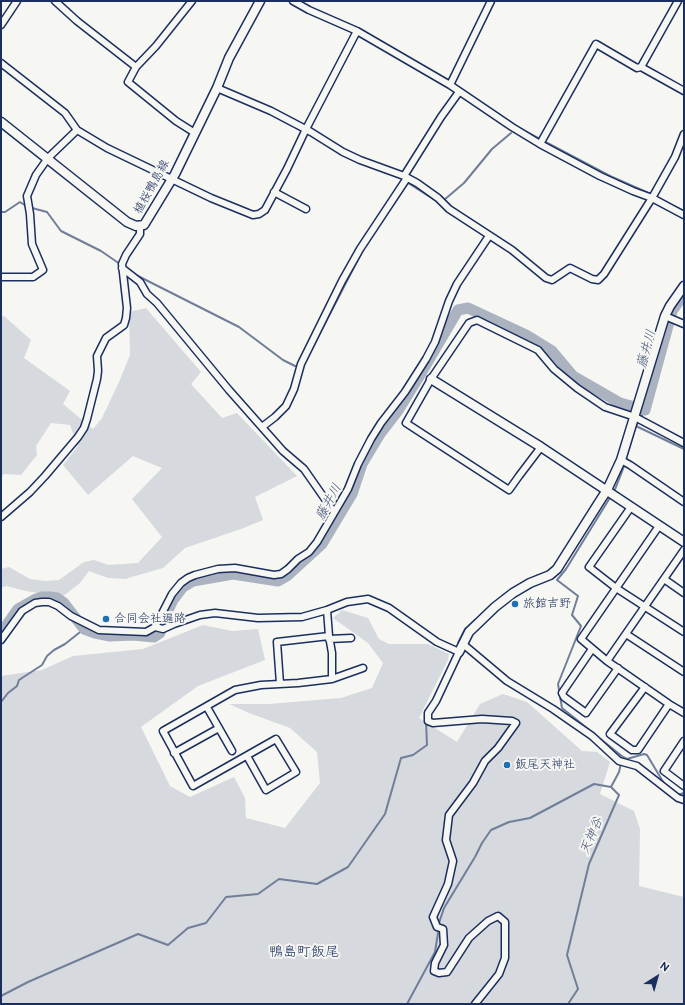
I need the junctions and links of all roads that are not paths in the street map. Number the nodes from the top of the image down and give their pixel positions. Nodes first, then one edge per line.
1 (17, 1) edge
2 (55, 1) edge
3 (192, 1) edge
4 (260, 1) edge
5 (293, 1) edge
6 (491, 1) edge
7 (678, 1) edge
8 (1, 25) edge
9 (357, 31) junction
10 (1, 63) edge
11 (136, 67) junction
12 (641, 67) junction
13 (450, 85) junction
14 (217, 88) junction
15 (684, 91) edge
16 (459, 92) junction
17 (1, 122) edge
18 (306, 129) junction
19 (77, 130) junction
20 (195, 132) junction
21 (684, 134) edge
22 (541, 142) junction
23 (48, 158) junction
24 (405, 177) junction
25 (172, 179) junction
26 (274, 192) junction
27 (653, 197) junction
28 (306, 209) dead end
29 (684, 214) edge
30 (140, 226) junction
31 (489, 236) junction
32 (122, 267) junction
33 (1, 277) edge
34 (684, 286) edge
35 (668, 317) junction
36 (684, 324) edge
37 (431, 379) junction
38 (635, 417) junction
39 (262, 427) junction
40 (684, 443) edge
41 (541, 447) junction
42 (620, 460) junction
43 (607, 490) junction
44 (684, 502) edge
45 (631, 507) junction
46 (334, 512) junction
47 (1, 517) edge
48 (659, 526) junction
49 (684, 542) edge
50 (684, 550) edge
51 (664, 579) junction
52 (616, 588) junction
53 (684, 593) edge
54 (645, 606) junction
55 (327, 610) junction
56 (159, 628) junction
57 (684, 632) edge
58 (626, 634) junction
59 (329, 638) junction
60 (351, 638) dead end
61 (1, 640) edge
62 (463, 644) junction
63 (592, 649) junction
64 (460, 652) junction
65 (607, 661) junction
66 (363, 668) dead end
67 (618, 668) junction
68 (684, 672) edge
69 (332, 679) junction
70 (280, 684) junction
71 (645, 687) junction
72 (669, 704) junction
73 (208, 709) dead end
74 (684, 713) edge
75 (219, 728) junction
76 (684, 742) edge
77 (232, 751) dead end
78 (174, 753) junction
79 (247, 756) junction
80 (684, 786) edge
81 (684, 800) edge
82 (475, 1004) edge

1 - 8 street
2 - 11 street
3 - 11 street
4 - 14 street, 植桜鴨島線
5 - 9 street
6 - 13 street
7 - 12 street
9 - 13 street
9 - 18 street
10 - 19 street
11 - 20 street
12 - 15 street
12 - 22 street
13 - 16 street
14 - 18 street
14 - 20 street, 植桜鴨島線
16 - 22 street
16 - 24 street
17 - 23 street, 植桜鴨島線
18 - 24 street
18 - 26 street
19 - 23 street
19 - 25 street
20 - 25 street, 植桜鴨島線
21 - 27 street
22 - 27 street
23 - 30 street, 植桜鴨島線
23 - 33 street
24 - 31 street
24 - 39 street
25 - 26 street
25 - 30 street, 植桜鴨島線
26 - 28 street
27 - 29 street
27 - 31 street
30 - 32 street
31 - 46 street
32 - 39 street
32 - 47 street
34 - 35 street
35 - 36 street
35 - 38 street
37 - 38 street
37 - 41 street
37 - 41 street
38 - 40 street
38 - 42 street
39 - 46 street
41 - 43 street
42 - 43 street
42 - 44 street
43 - 45 street
43 - 62 street
45 - 48 street
45 - 52 street
46 - 56 street
48 - 49 street
48 - 52 street
50 - 51 street
51 - 53 street
51 - 54 street
52 - 54 street
52 - 63 street
54 - 57 street
54 - 58 street
55 - 56 street
55 - 59 street
55 - 64 street
56 - 61 street
58 - 65 street
58 - 68 street
59 - 60 street
59 - 69 street
59 - 70 street
62 - 64 street
62 - 81 street
63 - 65 street
63 - 67 street
64 - 82 street
65 - 67 street
66 - 69 street
67 - 71 street
69 - 70 street
70 - 78 street
71 - 72 street
71 - 72 street
72 - 74 street
73 - 75 street
75 - 77 street
75 - 78 street
76 - 80 street
78 - 79 street
79 - 79 street

